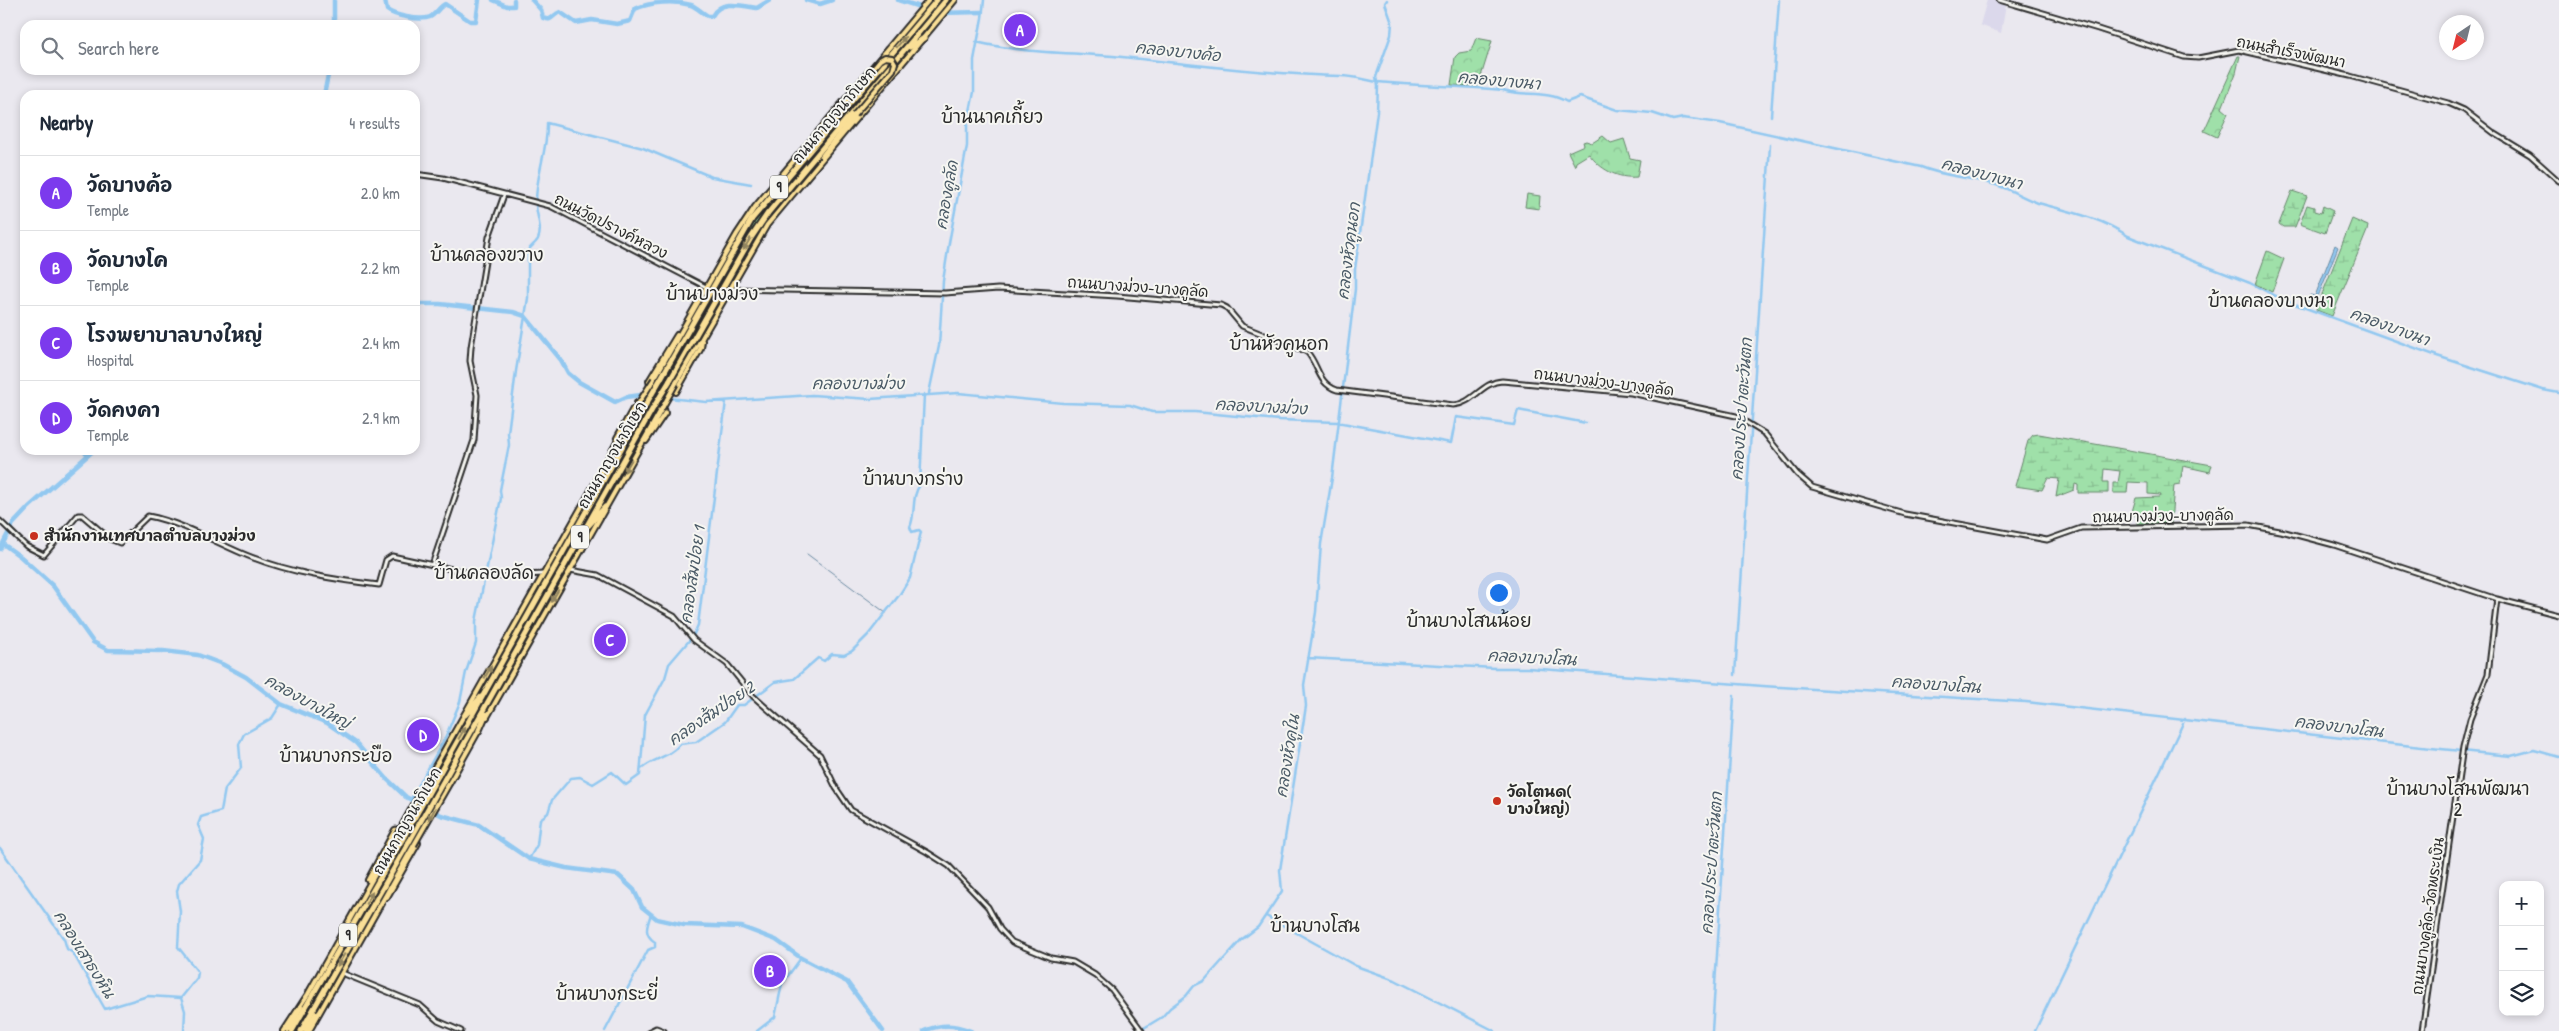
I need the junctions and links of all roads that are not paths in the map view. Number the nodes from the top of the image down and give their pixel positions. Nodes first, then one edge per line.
1 (929, 0) edge
2 (936, 0) edge
3 (946, 0) edge
4 (955, 0) edge
5 (1999, 0) edge
6 (924, 38) junction
7 (906, 49) junction
8 (796, 158) junction
9 (816, 166) junction
10 (420, 175) edge
11 (2559, 181) edge
12 (504, 195) junction
13 (706, 287) junction
14 (729, 289) junction
15 (681, 332) junction
16 (703, 336) junction
17 (615, 447) junction
18 (636, 453) junction
19 (600, 474) junction
20 (588, 507) junction
21 (605, 507) junction
22 (0, 521) edge
23 (582, 533) junction
24 (432, 565) junction
25 (570, 570) junction
26 (543, 574) junction
27 (2497, 599) junction
28 (2559, 615) edge
29 (489, 688) junction
30 (495, 693) junction
31 (464, 715) junction
32 (479, 730) junction
33 (447, 781) junction
34 (366, 889) junction
35 (380, 905) junction
36 (341, 973) junction
37 (327, 996) junction
38 (286, 1031) edge
39 (292, 1031) edge
40 (301, 1031) edge
41 (305, 1031) edge
42 (309, 1031) edge
43 (461, 1031) edge
44 (650, 1031) edge
45 (664, 1031) edge
46 (1142, 1031) edge
47 (2422, 1031) edge

1 - 8 main road
20 -> 2 highway, ถนนกาญจนาภิเษก / 9, bridge
3 - 7 highway, ถนนกาญจนาภิเษก / 9
4 - 6 main road
5 - 11 street, ถนนสำเร็จพัฒนา
6 - 7 highway
6 - 9 main road
7 -> 23 highway, ถนนกาญจนาภิเษก / 9, bridge
8 - 9 main road, bridge
8 - 13 main road
9 - 14 main road
10 - 12 street, ถนนวัดปรางค์หลวง
12 - 13 street, ถนนวัดปรางค์หลวง
12 - 24 street
13 - 15 main road
14 - 16 main road
14 - 27 street, ถนนบางม่วง-บางคูลัด
15 - 16 main road
15 - 17 main road, bridge
16 - 18 main road, bridge
17 - 18 main road
17 - 19 main road
18 -> 21 main road
19 - 20 highway
19 - 26 main road
20 - 29 highway, ถนนกาญจนาภิเษก / 9
21 - 23 highway
21 - 25 main road
22 - 24 street
23 - 30 highway, ถนนกาญจนาภิเษก / 9
24 - 26 street
25 -> 32 main road
25 - 46 street
31 -> 26 main road
27 - 28 street, ถนนบางม่วง-บางคูลัด
27 - 47 street, ถนนบางคูลัด-วัดพระเงิน
29 - 31 highway
39 -> 29 highway, ถนนกาญจนาภิเษก / 9, bridge
30 - 32 highway
30 - 33 highway, ถนนกาญจนาภิเษก / 9
31 - 34 main road, bridge
32 - 33 main road
33 -> 35 main road, bridge
33 -> 40 highway, ถนนกาญจนาภิเษก / 9, bridge
34 - 35 main road
34 - 38 main road
35 - 36 main road
36 - 37 main road
36 - 43 street
37 - 41 main road
37 - 42 main road
44 - 45 street

